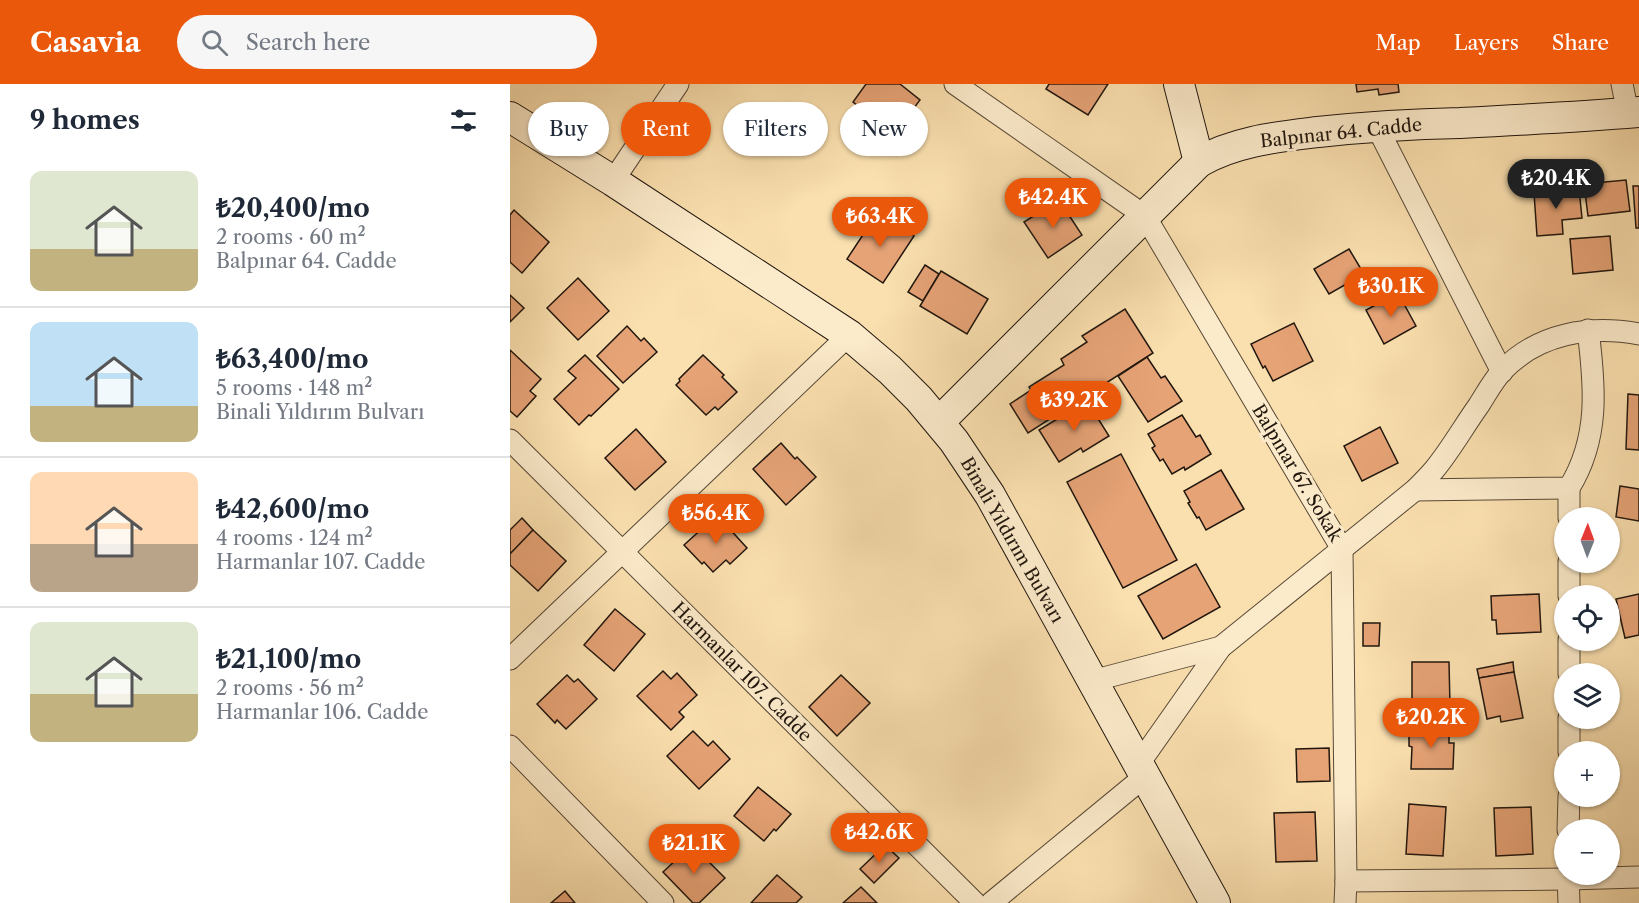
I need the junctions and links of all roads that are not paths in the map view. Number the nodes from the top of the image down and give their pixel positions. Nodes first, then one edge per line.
1 (678, 84) edge
2 (955, 84) edge
3 (1179, 84) edge
4 (1622, 84) edge
5 (1634, 112) edge
6 (510, 117) edge
7 (1377, 127) junction
8 (1199, 162) junction
9 (614, 180) junction
10 (1145, 216) junction
11 (1588, 330) junction
12 (1639, 334) edge
13 (849, 335) junction
14 (1502, 372) junction
15 (939, 422) junction
16 (510, 440) edge
17 (1569, 488) junction
18 (1415, 490) junction
19 (1569, 507) edge
20 (1342, 549) junction
21 (621, 551) junction
22 (1221, 647) junction
23 (510, 658) edge
24 (1092, 681) junction
25 (510, 746) edge
26 (1141, 771) junction
27 (1554, 877) edge
28 (1620, 877) edge
29 (1639, 877) edge
30 (1346, 881) junction
31 (1568, 885) edge
32 (663, 903) edge
33 (975, 903) edge
34 (991, 903) edge
35 (1215, 903) edge
36 (1344, 903) edge
37 (1569, 903) edge

1 - 9 street
2 - 10 street
3 - 8 main road
4 - 5 street
5 - 7 main road, Balpınar 64. Cadde
6 - 9 main road, Binali Yıldırım Bulvarı
7 - 8 main road, Balpınar 64. Cadde
7 - 14 street
8 - 10 main road, Balpınar 64. Cadde
9 - 13 main road, Binali Yıldırım Bulvarı
10 - 15 main road, Balpınar 64. Cadde
10 - 20 street, Balpınar 67. Sokak
11 - 12 street
11 - 14 street
11 - 17 street
13 - 15 main road, Binali Yıldırım Bulvarı
13 - 21 street
14 - 18 street
15 - 24 main road, Binali Yıldırım Bulvarı
16 - 21 street, Harmanlar 107. Cadde
17 - 18 street
17 - 19 street
18 - 20 street
20 - 22 street
20 - 30 street, Balpınar 67. Sokak
21 - 23 street
21 - 33 street, Harmanlar 107. Cadde
22 - 24 street
22 - 26 street
24 - 26 main road, Binali Yıldırım Bulvarı
25 - 32 street
26 - 34 street
26 - 35 main road, Binali Yıldırım Bulvarı
27 - 30 street
28 - 29 street
30 - 36 street, Balpınar 67. Sokak
31 - 37 street

